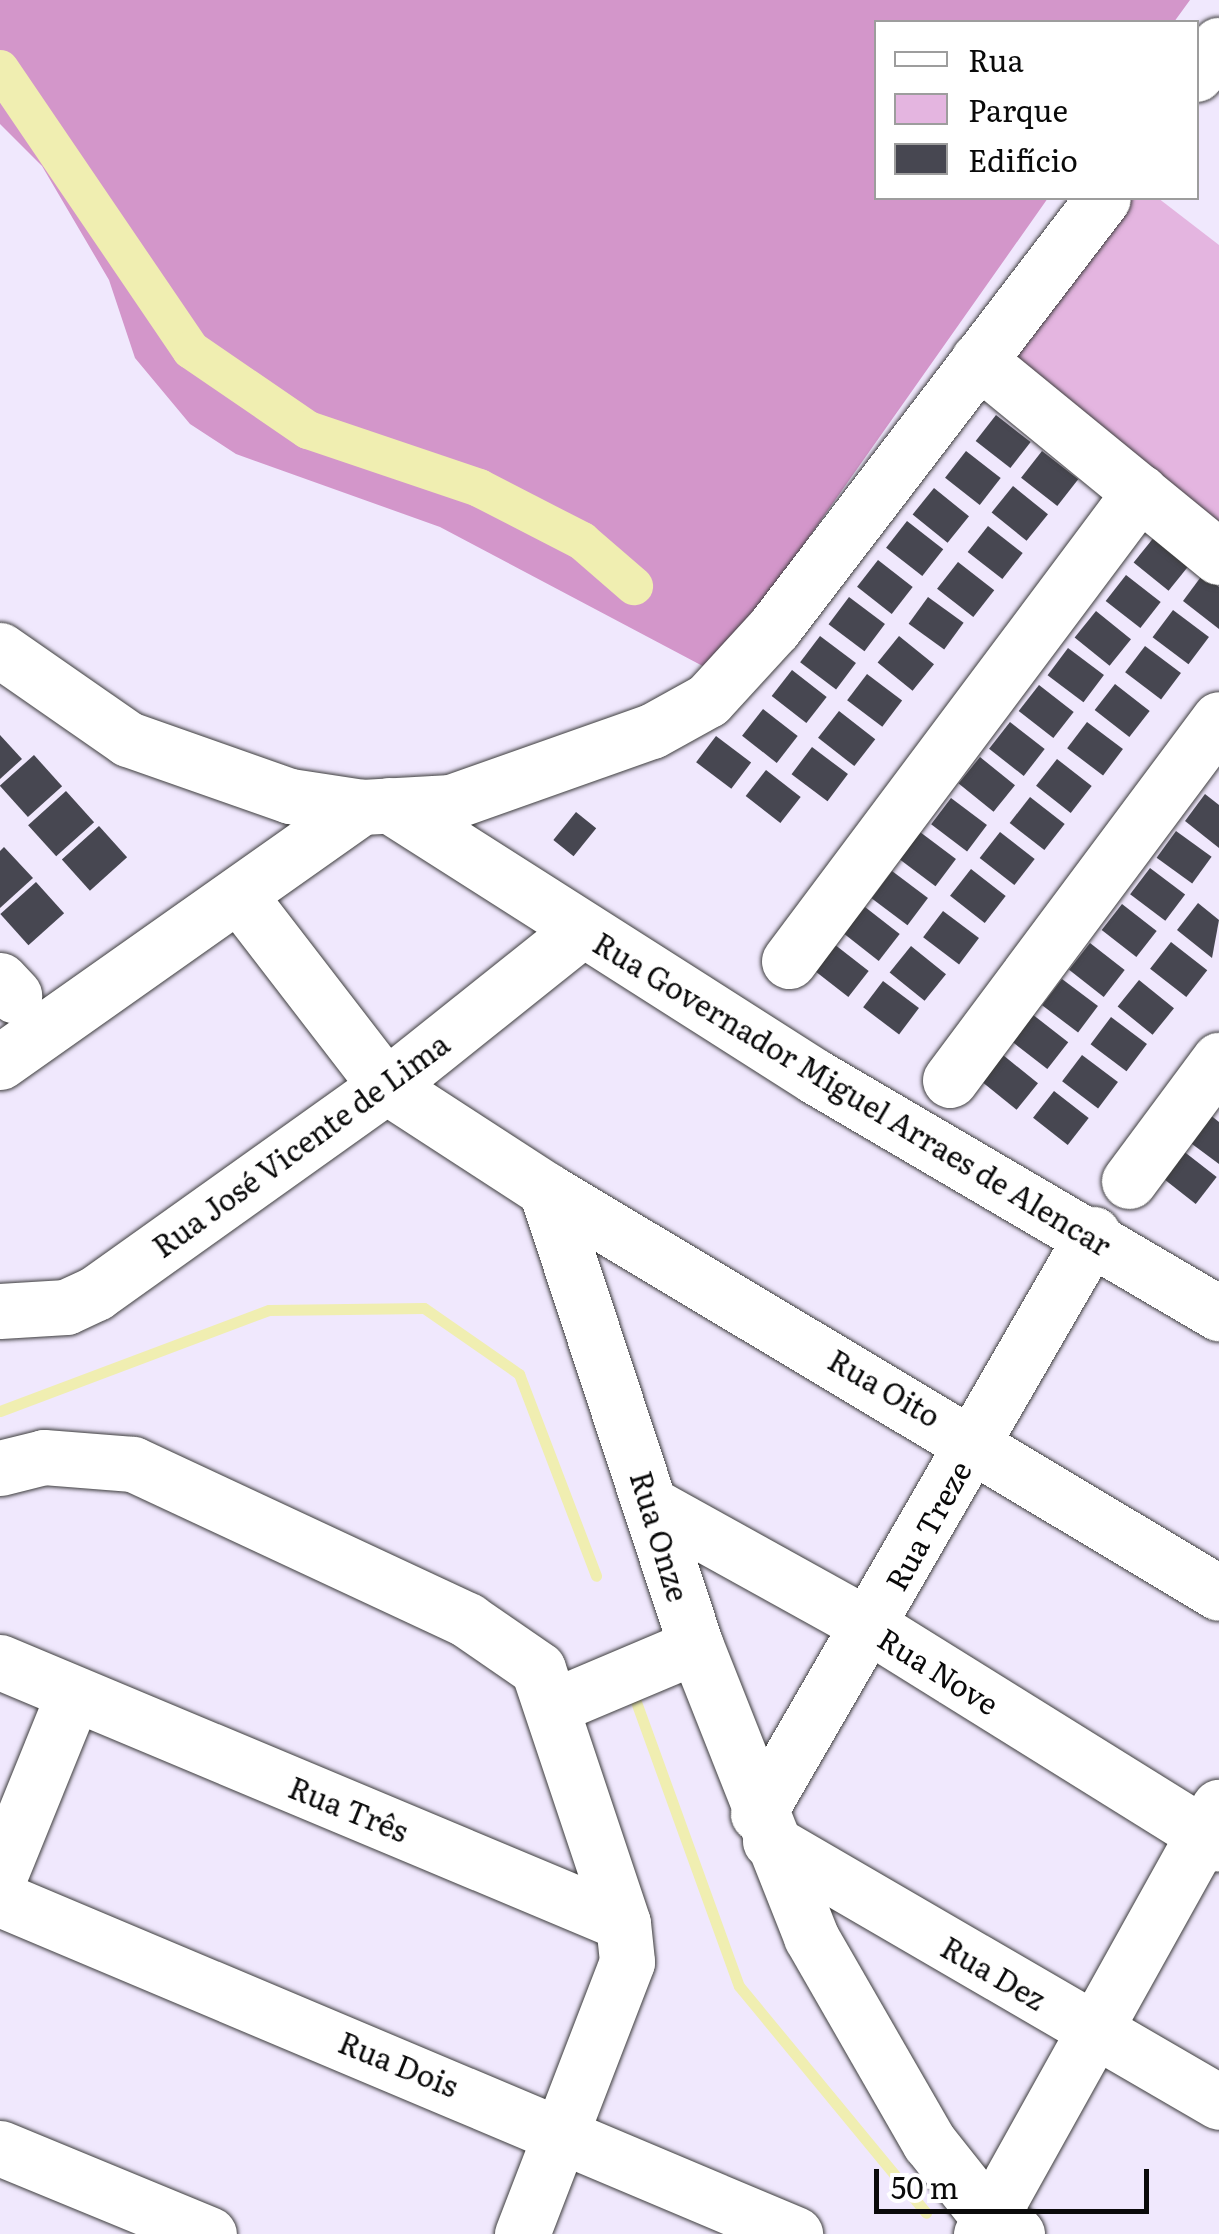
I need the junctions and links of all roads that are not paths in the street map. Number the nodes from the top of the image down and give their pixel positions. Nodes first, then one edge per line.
1 (1219, 45) edge
2 (1199, 70) edge
3 (1100, 200) edge
4 (978, 360) junction
5 (1140, 492) junction
6 (1219, 557) edge
7 (0, 650) edge
8 (1219, 719) edge
9 (376, 806) junction
10 (241, 898) junction
11 (580, 931) junction
12 (789, 961) dead end
13 (1219, 1060) edge
14 (0, 1062) edge
15 (950, 1080) dead end
16 (386, 1086) junction
17 (1128, 1180) dead end
18 (546, 1190) junction
19 (1093, 1234) junction
20 (0, 1311) edge
21 (1219, 1313) edge
22 (975, 1440) junction
23 (0, 1468) edge
24 (653, 1506) junction
25 (1219, 1593) edge
26 (871, 1627) junction
27 (696, 1646) junction
28 (0, 1662) edge
29 (547, 1687) junction
30 (73, 1695) junction
31 (764, 1828) junction
32 (1213, 1828) edge
33 (0, 1875) edge
34 (0, 1899) edge
35 (623, 1923) junction
36 (1090, 2027) junction
37 (1219, 2102) edge
38 (564, 2131) junction
39 (0, 2148) edge
40 (996, 2229) edge
41 (209, 2234) edge
42 (522, 2234) edge
43 (795, 2234) edge

1 - 2 street
3 - 4 street
4 - 5 street
4 - 9 street
5 - 6 street
5 - 12 street
7 - 9 street
8 - 15 street
9 - 10 street
9 - 11 street, Rua Governador Miguel Arraes de Alencar
10 - 14 street
10 - 16 street
11 - 16 street, Rua José Vicente de Lima
11 - 19 street, Rua Governador Miguel Arraes de Alencar
13 - 17 street
16 - 18 street
16 - 20 street, Rua José Vicente de Lima
18 - 22 street, Rua Oito
18 - 24 street, Rua Onze
19 - 21 street, Rua Governador Miguel Arraes de Alencar
19 - 22 street, Rua Treze
22 - 25 street, Rua Oito
22 - 26 street, Rua Treze
23 - 29 street
24 - 26 street, Rua Nove
24 - 27 street, Rua Onze
26 - 31 street, Rua Treze
26 - 32 street, Rua Nove
27 - 29 street
27 - 31 street, Rua Onze
28 - 30 street, Rua Três
29 - 35 street
30 - 33 street
30 - 35 street, Rua Três
31 - 36 street, Rua Dez
31 - 40 street, Rua Onze
32 - 36 street
34 - 38 street, Rua Dois
35 - 38 street
36 - 37 street, Rua Dez
36 - 40 street
38 - 42 street
38 - 43 street, Rua Dois
39 - 41 street

